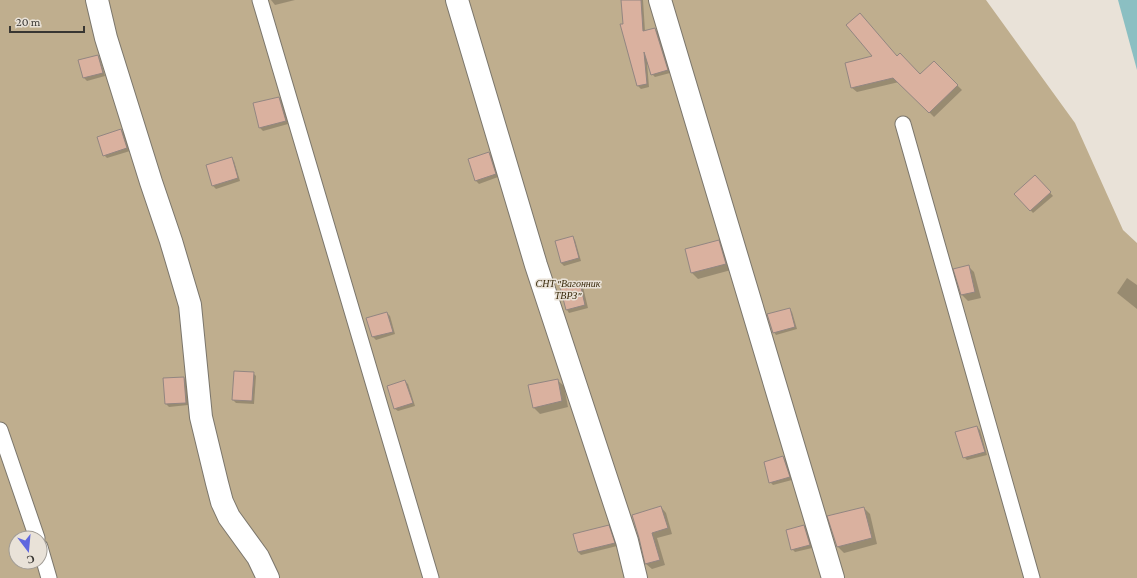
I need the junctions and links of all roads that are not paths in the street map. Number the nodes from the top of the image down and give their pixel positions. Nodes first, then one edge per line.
1 (97, 0) edge
2 (260, 0) edge
3 (458, 0) edge
4 (660, 0) edge
5 (902, 124) dead end
6 (0, 430) edge
7 (34, 530) edge
8 (268, 578) edge
9 (431, 578) edge
10 (636, 578) edge
11 (833, 578) edge
12 (1032, 578) edge

1 - 8 street
2 - 9 lane
3 - 10 street
4 - 11 street
5 - 12 lane
6 - 7 lane

